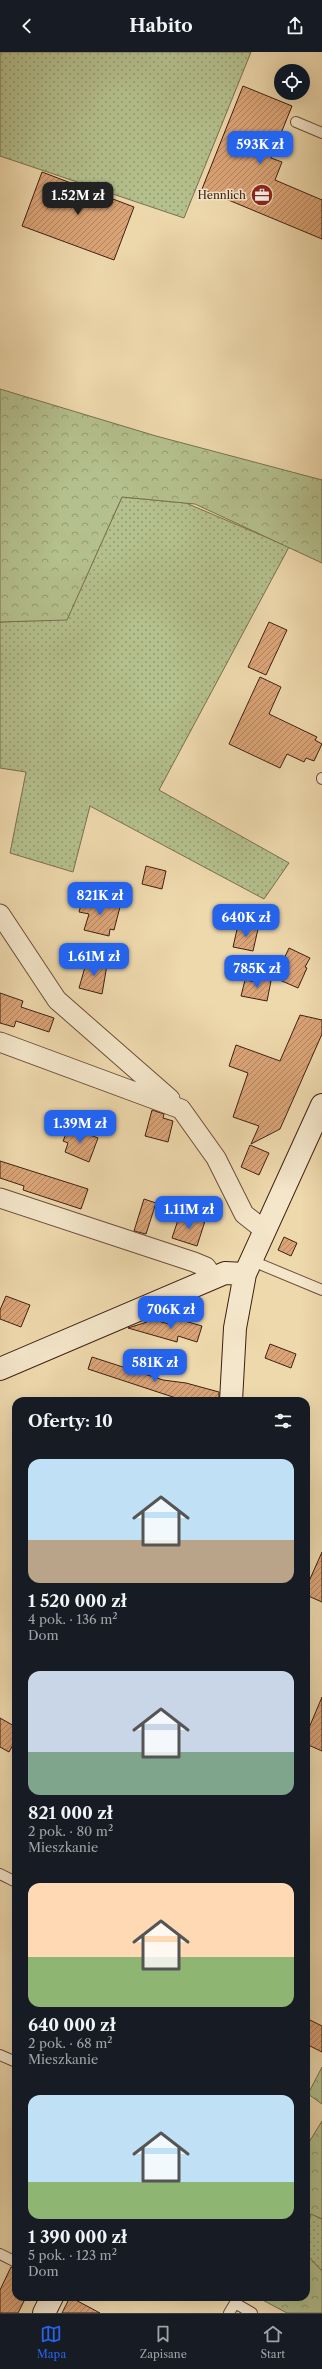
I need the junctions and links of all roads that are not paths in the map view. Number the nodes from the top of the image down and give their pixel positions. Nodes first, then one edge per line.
1 (296, 122) dead end
2 (322, 133) edge
3 (1, 917) edge
4 (0, 1042) edge
5 (322, 1105) edge
6 (181, 1109) junction
7 (0, 1198) edge
8 (264, 1230) junction
9 (247, 1267) junction
10 (213, 1277) junction
11 (322, 1290) edge
12 (0, 1369) edge
13 (231, 1397) edge
14 (0, 1874) edge
15 (12, 1880) edge
16 (0, 2055) edge
17 (12, 2060) edge
18 (0, 2254) edge
19 (12, 2260) edge
20 (50, 2301) edge
21 (242, 2301) edge
22 (249, 2311) edge
23 (44, 2313) edge
24 (230, 2313) edge

1 - 2 lane
3 - 6 street
4 - 6 street
5 - 8 street
6 - 8 street
7 - 10 street
8 - 9 street
9 - 10 street
9 - 11 lane
9 - 13 street
10 - 12 street
14 - 15 lane
16 - 17 lane
18 - 19 lane
20 - 23 street
21 - 22 lane
22 - 24 lane

